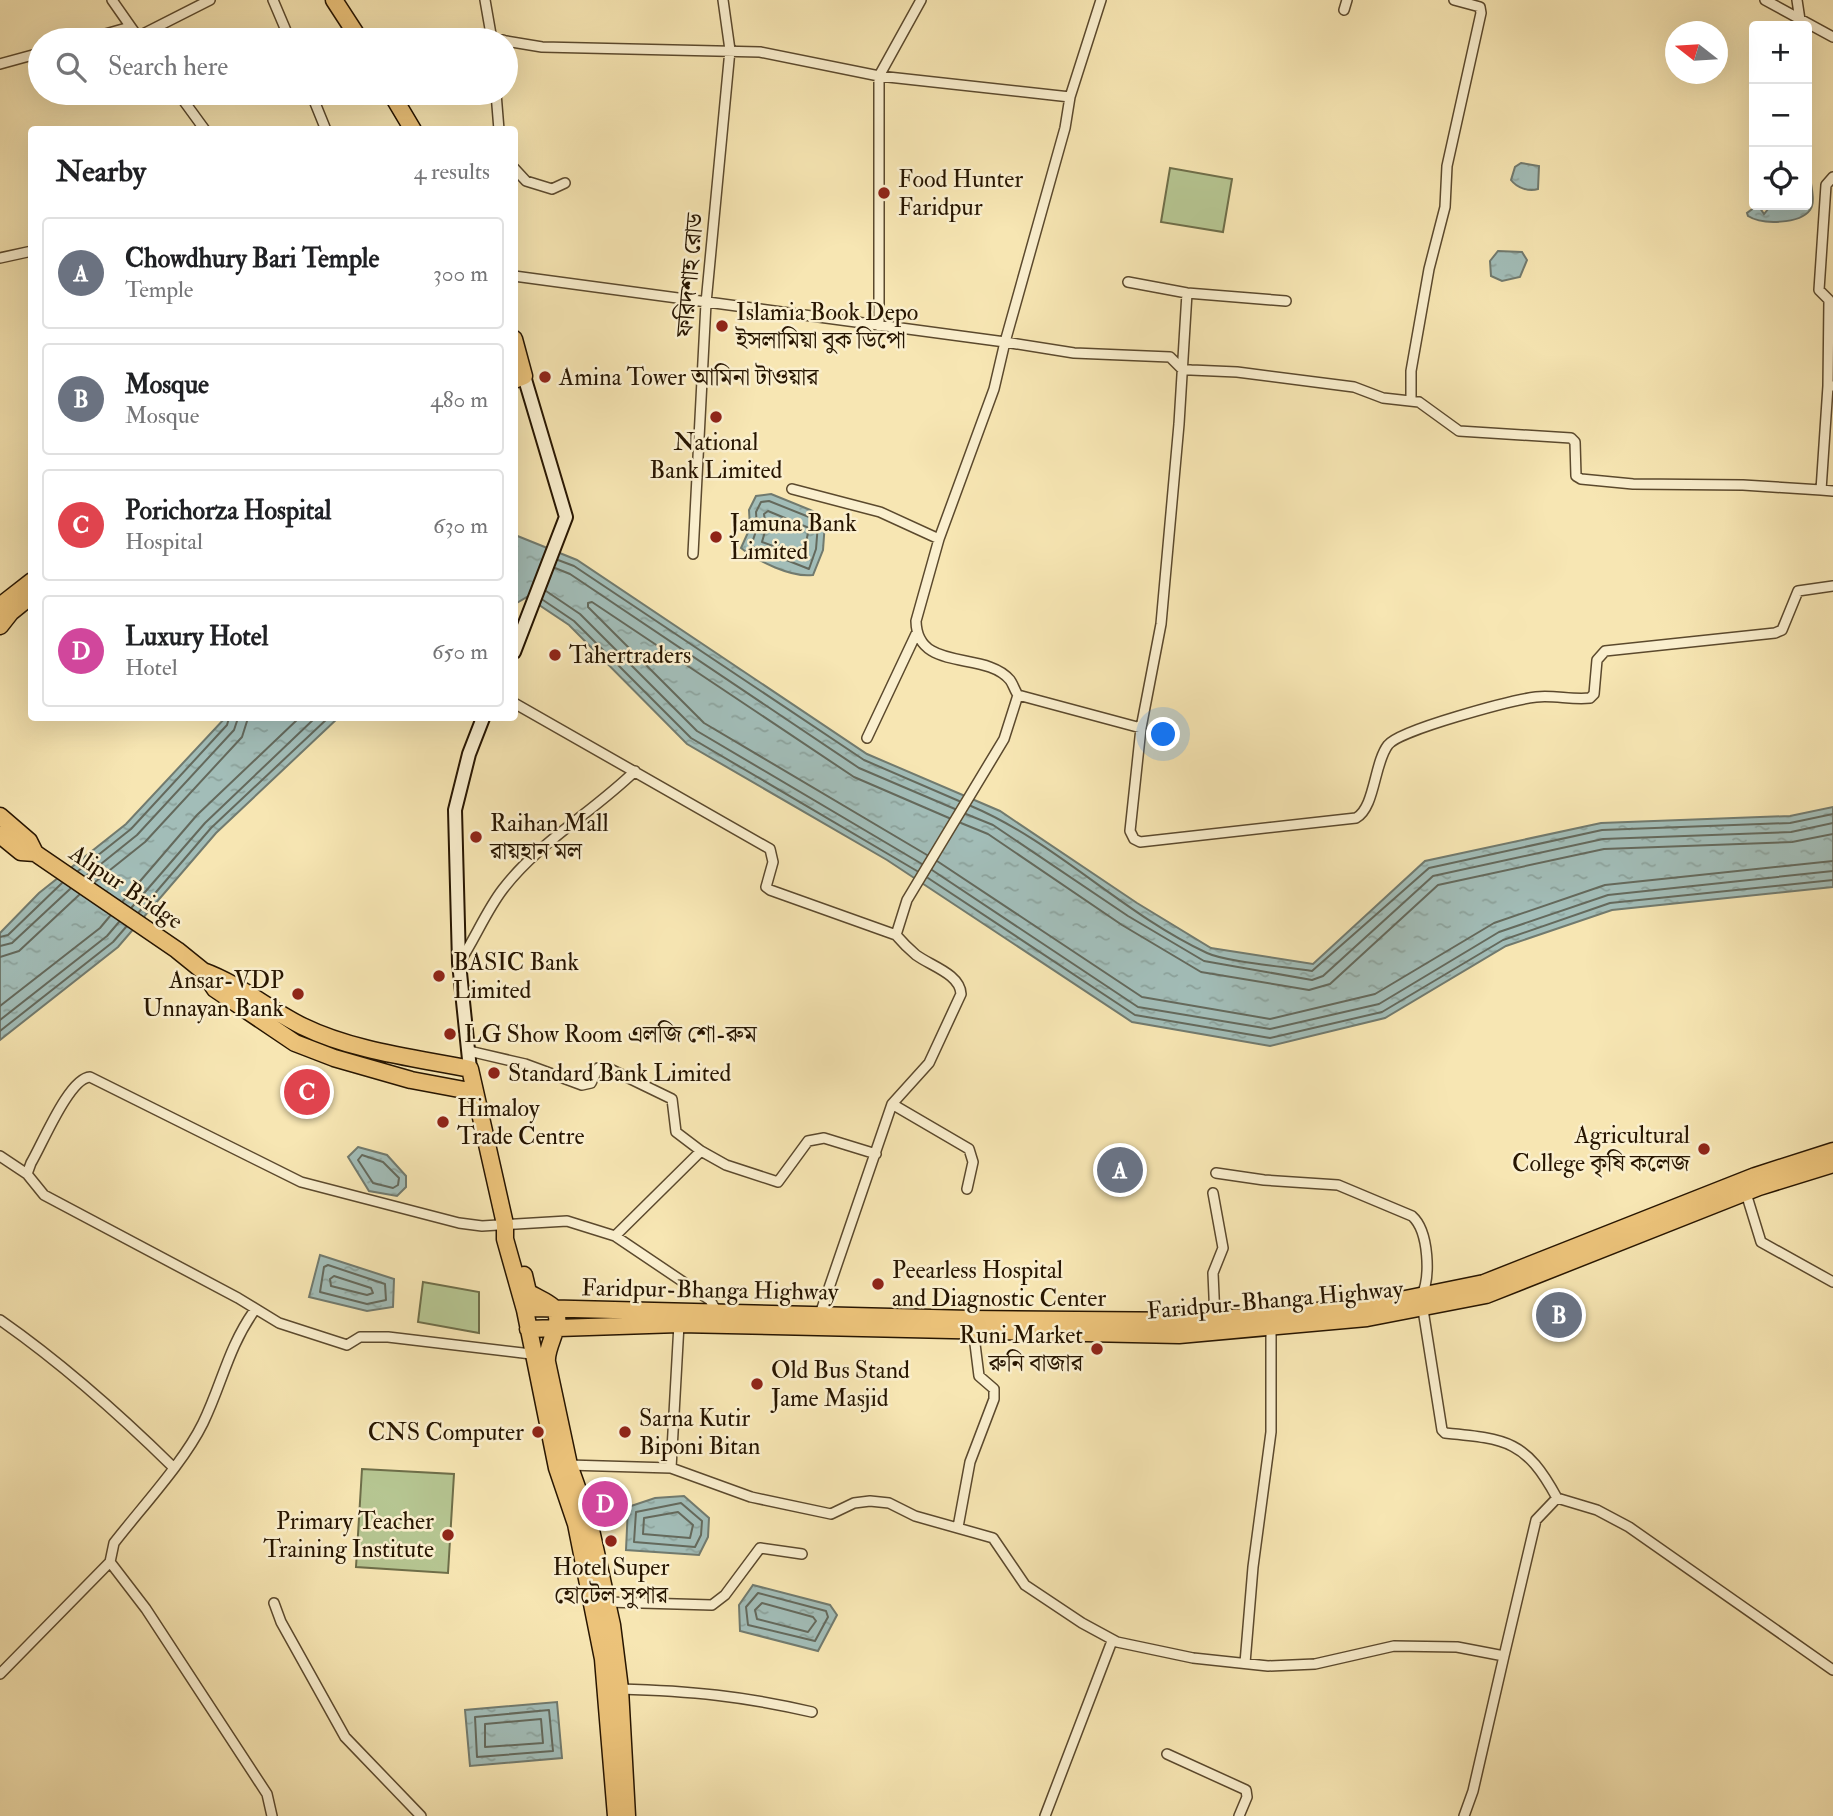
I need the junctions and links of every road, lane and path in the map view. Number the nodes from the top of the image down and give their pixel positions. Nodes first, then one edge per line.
1 (113, 0) edge
2 (209, 0) edge
3 (273, 0) edge
4 (334, 0) edge
5 (485, 0) edge
6 (723, 0) edge
7 (921, 0) edge
8 (1101, 0) edge
9 (1454, 0) edge
10 (1765, 0) edge
11 (1797, 0) edge
12 (1800, 20) junction
13 (130, 27) joint
14 (126, 28) edge
15 (159, 28) edge
16 (285, 28) edge
17 (352, 28) edge
18 (490, 28) edge
19 (1833, 37) edge
20 (518, 43) edge
21 (730, 50) junction
22 (28, 56) edge
23 (0, 64) edge
24 (879, 75) junction
25 (1070, 97) junction
26 (187, 105) edge
27 (316, 105) edge
28 (398, 105) edge
29 (497, 105) edge
30 (202, 126) edge
31 (324, 126) edge
32 (411, 126) edge
33 (499, 126) edge
34 (518, 172) edge
35 (1833, 177) edge
36 (565, 183) dead end
37 (28, 252) edge
38 (0, 258) edge
39 (518, 277) edge
40 (1128, 282) dead end
41 (1187, 293) junction
42 (1286, 301) dead end
43 (706, 303) junction
44 (879, 326) junction
45 (1005, 342) junction
46 (1182, 369) junction
47 (519, 372) edge
48 (1830, 386) edge
49 (1411, 400) junction
50 (792, 489) dead end
51 (1821, 490) junction
52 (1833, 491) edge
53 (939, 539) junction
54 (693, 554) dead end
55 (28, 584) edge
56 (1833, 586) edge
57 (28, 598) edge
58 (0, 606) edge
59 (0, 626) edge
60 (916, 634) junction
61 (518, 644) edge
62 (1017, 695) junction
63 (518, 705) edge
64 (481, 721) edge
65 (1141, 728) junction
66 (867, 738) dead end
67 (635, 771) junction
68 (0, 816) edge
69 (0, 835) edge
70 (41, 858) junction
71 (896, 935) junction
72 (459, 962) junction
73 (203, 971) junction
74 (468, 1051) junction
75 (470, 1069) junction
76 (475, 1092) junction
77 (892, 1104) junction
78 (1833, 1151) edge
79 (701, 1152) junction
80 (876, 1154) junction
81 (0, 1156) edge
82 (1833, 1164) edge
83 (1216, 1173) dead end
84 (27, 1174) junction
85 (1744, 1187) junction
86 (967, 1189) dead end
87 (1213, 1193) dead end
88 (505, 1224) junction
89 (615, 1236) junction
90 (1833, 1282) edge
91 (1422, 1303) junction
92 (525, 1310) junction
93 (555, 1310) junction
94 (254, 1311) junction
95 (717, 1312) junction
96 (645, 1317) junction
97 (1216, 1319) junction
98 (0, 1320) edge
99 (819, 1320) junction
100 (1271, 1321) junction
101 (679, 1324) junction
102 (972, 1324) junction
103 (557, 1327) junction
104 (1179, 1328) junction
105 (528, 1329) junction
106 (531, 1354) junction
107 (563, 1466) junction
108 (173, 1467) junction
109 (671, 1468) junction
110 (1557, 1498) junction
111 (958, 1527) junction
112 (802, 1554) dead end
113 (110, 1562) junction
114 (274, 1602) dead end
115 (607, 1602) junction
116 (1112, 1641) junction
117 (1504, 1656) junction
118 (1245, 1664) junction
119 (1833, 1670) edge
120 (0, 1674) edge
121 (620, 1689) junction
122 (812, 1712) dead end
123 (1167, 1754) dead end
124 (272, 1816) edge
125 (421, 1816) edge
126 (616, 1816) edge
127 (627, 1816) edge
128 (1045, 1816) edge
129 (1239, 1816) edge
130 (1464, 1816) edge

1 - 13 street
2 - 15 street
3 - 16 street
4 - 17 highway
5 - 18 street
6 - 21 street, ফরিদশাহ রোড
7 - 24 street
8 - 25 street
9 - 49 street
10 - 12 street
11 - 12 street
12 - 19 street
13 - 14 street
20 - 21 street
21 - 24 street
21 - 43 street, ফরিদশাহ রোড
22 - 23 street
24 - 25 street
24 - 44 street
25 - 45 street
26 - 30 street
27 - 31 street
28 - 32 highway
29 - 33 street
34 - 36 street
35 - 48 street
37 - 38 street
39 - 43 street
40 - 41 street
41 - 42 street
41 - 46 street
43 - 44 street
43 - 54 street, ফরিদশাহ রোড
44 - 45 street
45 - 46 street
45 - 53 street
46 - 49 street
46 - 65 street
47 - 61 main road
48 - 51 street
49 - 51 street
50 - 53 street
51 - 52 street
53 - 60 street
55 - 58 highway
56 - 65 street
57 - 59 highway
60 - 62 street
60 - 66 street
62 - 65 street
62 - 71 street
63 - 67 street
64 - 72 main road
67 - 71 street
67 - 72 street
68 - 70 highway
69 - 70 highway
70 - 73 highway, Alipur Bridge
71 - 77 street
72 - 74 main road
73 - 75 highway
73 - 76 highway
74 - 75 main road
74 - 79 street
75 - 76 highway
76 - 88 highway
77 - 80 street
77 - 86 street
78 - 85 highway, Faridpur-Bhanga Highway
79 - 80 street
79 - 89 street
80 - 99 street
81 - 84 street
82 - 85 highway, Faridpur-Bhanga Highway
83 - 91 street
84 - 88 street
84 - 94 street
85 - 90 street
85 - 91 highway, Faridpur-Bhanga Highway
87 - 97 street
88 - 89 street
88 - 92 highway
88 - 93 highway
89 - 95 street
91 - 100 highway, Faridpur-Bhanga Highway
91 - 110 street
92 - 93 highway, Faridpur-Bhanga Highway
92 - 105 highway
93 - 96 highway, Faridpur-Bhanga Highway
93 - 103 highway
94 - 106 street
94 - 108 street
95 - 96 highway, Faridpur-Bhanga Highway
95 - 99 highway, Faridpur-Bhanga Highway
96 - 101 highway, Faridpur-Bhanga Highway
96 - 103 highway, Faridpur-Bhanga Highway
97 - 100 highway, Faridpur-Bhanga Highway
97 - 104 highway, Faridpur-Bhanga Highway
98 - 108 street
99 - 101 highway, Faridpur-Bhanga Highway
99 - 102 highway, Faridpur-Bhanga Highway
100 - 104 highway, Faridpur-Bhanga Highway
100 - 118 street
101 - 109 street
102 - 104 highway, Faridpur-Bhanga Highway
102 - 111 street
103 - 105 highway, Faridpur-Bhanga Highway
103 - 107 highway
105 - 106 highway
106 - 107 highway
107 - 109 street
107 - 115 highway
107 - 126 highway
108 - 113 street
109 - 111 street
110 - 117 street
110 - 119 street
111 - 116 street
112 - 115 street
113 - 120 street
113 - 124 street
114 - 125 street
115 - 121 highway
116 - 118 street
116 - 128 street
117 - 118 street
117 - 130 street
121 - 122 street
121 - 127 highway
123 - 129 street

